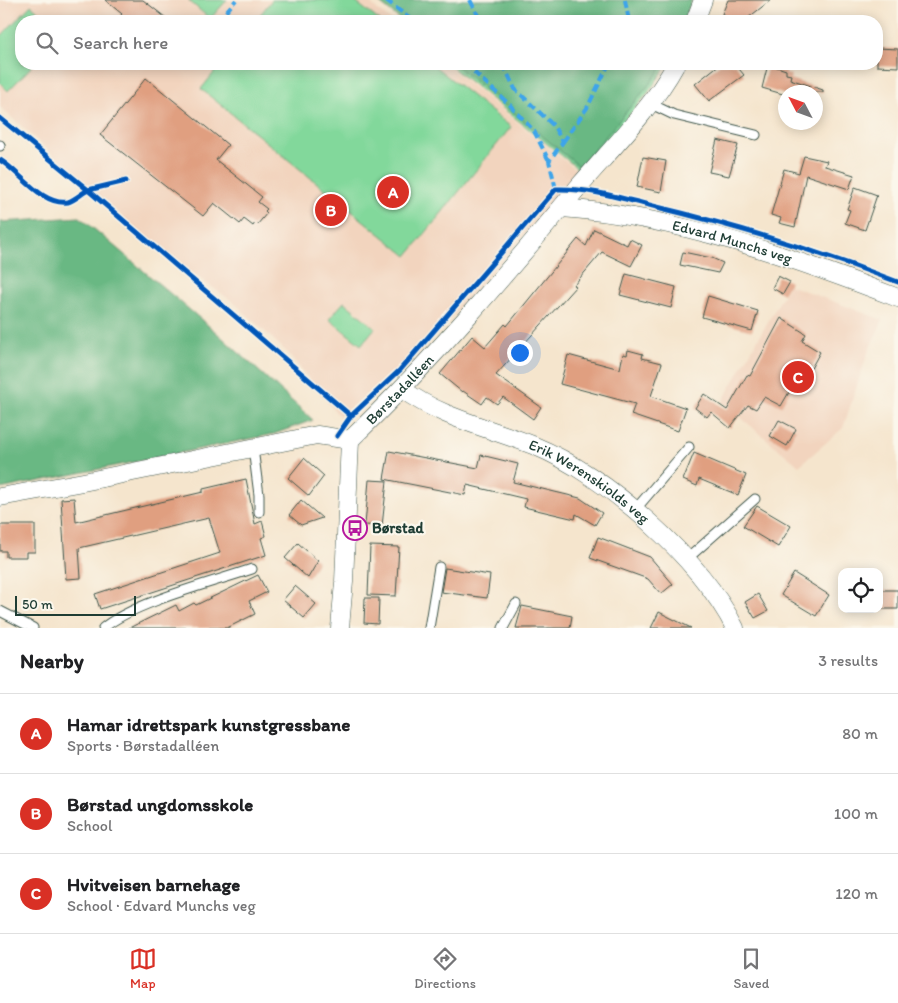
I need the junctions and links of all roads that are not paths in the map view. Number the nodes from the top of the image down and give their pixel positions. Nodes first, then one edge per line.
1 (702, 0) edge
2 (697, 15) edge
3 (672, 70) edge
4 (649, 103) junction
5 (756, 135) dead end
6 (562, 208) junction
7 (898, 298) edge
8 (402, 389) junction
9 (350, 440) junction
10 (689, 447) dead end
11 (253, 448) junction
12 (0, 497) edge
13 (755, 499) dead end
14 (634, 510) junction
15 (259, 512) dead end
16 (687, 559) junction
17 (439, 567) dead end
18 (252, 569) dead end
19 (516, 604) dead end
20 (0, 611) edge
21 (32, 628) edge
22 (102, 628) edge
23 (340, 628) edge
24 (429, 628) edge
25 (503, 628) edge
26 (735, 628) edge

1 - 2 street
3 - 4 street, Børstadalléen
4 - 5 lane
4 - 6 street, Børstadalléen
6 - 7 street, Edvard Munchs veg
6 - 8 street, Børstadalléen
8 - 9 street, Børstadalléen
8 - 14 street, Erik Werenskiolds veg
9 - 11 street
9 - 23 street
10 - 14 lane
11 - 12 street
11 - 15 lane
13 - 16 lane
14 - 16 street, Erik Werenskiolds veg
16 - 26 street, Erik Werenskiolds veg
17 - 24 lane
18 - 22 lane
19 - 25 lane
20 - 21 lane

